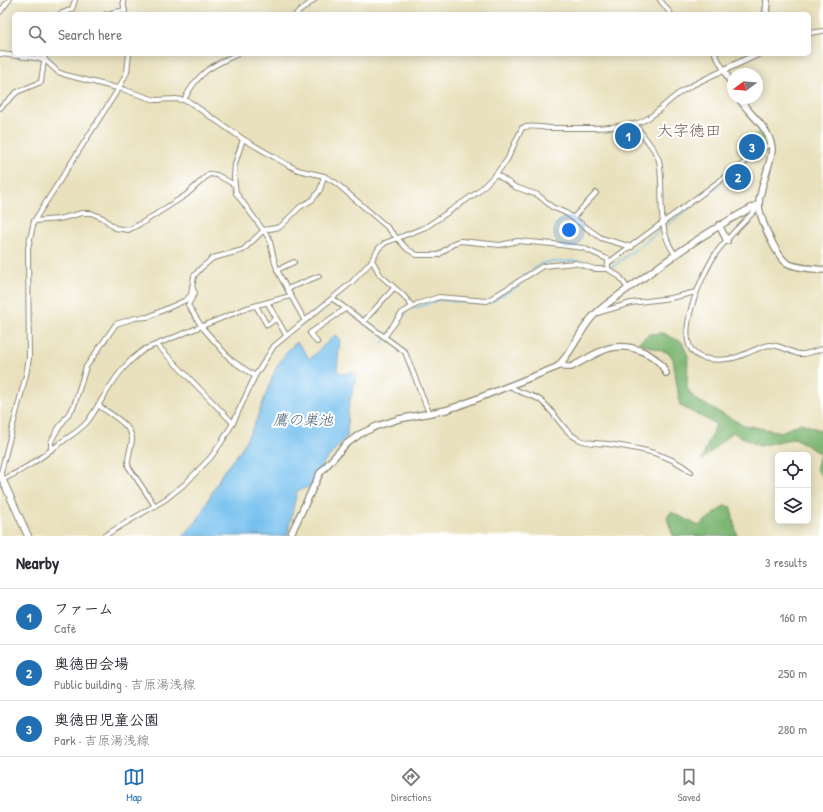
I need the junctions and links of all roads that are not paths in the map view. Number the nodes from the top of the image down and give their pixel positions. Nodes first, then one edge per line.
1 (9, 0) edge
2 (75, 0) edge
3 (122, 0) edge
4 (314, 0) edge
5 (660, 0) edge
6 (767, 0) edge
7 (0, 12) edge
8 (70, 12) edge
9 (125, 12) edge
10 (299, 12) edge
11 (669, 12) edge
12 (766, 12) edge
13 (823, 32) edge
14 (811, 33) edge
15 (0, 54) edge
16 (12, 55) edge
17 (18, 56) edge
18 (45, 56) edge
19 (129, 56) edge
20 (234, 56) edge
21 (716, 56) edge
22 (754, 56) edge
23 (44, 59) junction
24 (724, 70) junction
25 (727, 76) edge
26 (119, 88) junction
27 (184, 100) junction
28 (744, 104) edge
29 (0, 108) edge
30 (635, 124) junction
31 (243, 138) junction
32 (771, 143) junction
33 (496, 174) junction
34 (324, 176) junction
35 (234, 185) junction
36 (596, 193) dead end
37 (759, 205) junction
38 (573, 218) junction
39 (34, 221) junction
40 (663, 223) junction
41 (719, 225) junction
42 (264, 230) junction
43 (395, 238) junction
44 (727, 241) junction
45 (632, 246) junction
46 (674, 254) junction
47 (372, 260) junction
48 (294, 262) dead end
49 (608, 263) junction
50 (608, 269) junction
51 (277, 270) junction
52 (823, 270) edge
53 (319, 276) dead end
54 (192, 287) junction
55 (394, 288) junction
56 (287, 289) junction
57 (628, 289) junction
58 (696, 292) junction
59 (290, 296) junction
60 (333, 299) junction
61 (268, 302) junction
62 (256, 306) junction
63 (412, 306) junction
64 (344, 309) junction
65 (597, 313) junction
66 (276, 319) junction
67 (305, 321) junction
68 (363, 322) junction
69 (202, 327) junction
70 (286, 335) junction
71 (385, 336) junction
72 (317, 342) dead end
73 (157, 345) junction
74 (823, 349) edge
75 (561, 363) junction
76 (666, 373) dead end
77 (255, 376) junction
78 (511, 386) junction
79 (98, 405) junction
80 (430, 413) junction
81 (232, 424) junction
82 (51, 450) junction
83 (691, 472) dead end
84 (1, 476) edge
85 (155, 506) junction
86 (28, 536) edge
87 (104, 536) edge
88 (290, 536) edge

1 - 7 street
2 - 8 street
3 - 9 street
4 - 10 street
5 - 11 street
6 - 12 street
13 - 14 street
15 - 16 street
17 - 23 street
18 - 23 street
19 - 26 street
20 - 27 street
21 - 24 street
22 - 24 street
23 - 26 street
23 - 29 street
24 - 25 street
24 - 30 street
26 - 27 street
26 - 39 street
27 - 31 street
28 - 32 street
30 - 33 street
30 - 40 street
31 - 34 street
31 - 35 street
32 - 37 street
32 - 40 street
33 - 38 street
33 - 43 street
34 - 42 street
34 - 43 street
35 - 39 street
35 - 42 street
36 - 38 street
37 - 41 street
37 - 44 street
37 - 52 street
38 - 45 street
39 - 84 street
40 - 45 street
40 - 46 street
41 - 44 street
41 - 46 street
42 - 51 street
42 - 54 street
43 - 47 street
43 - 49 street
44 - 58 street
45 - 49 street
46 - 57 street
47 - 55 street
47 - 60 street
48 - 51 street
49 - 50 street
50 - 57 street
50 - 63 street
51 - 56 street
53 - 56 street
54 - 69 street
54 - 82 street
55 - 63 street
55 - 68 street
56 - 59 street
57 - 65 street
58 - 65 street
58 - 74 street
59 - 61 street
59 - 67 street
60 - 64 street
60 - 67 street
61 - 62 street
61 - 66 street
62 - 66 street
62 - 69 street
63 - 71 street
64 - 68 street
64 - 72 street
65 - 75 street
66 - 70 street
67 - 70 street
68 - 71 street
69 - 73 street
69 - 77 street
70 - 77 street
71 - 80 street
73 - 79 street
73 - 81 street
75 - 76 street
75 - 78 street
77 - 81 street
78 - 80 street
78 - 83 street
79 - 82 street
79 - 85 street
80 - 88 street
81 - 85 street
82 - 84 street
84 - 86 main road
85 - 87 street

